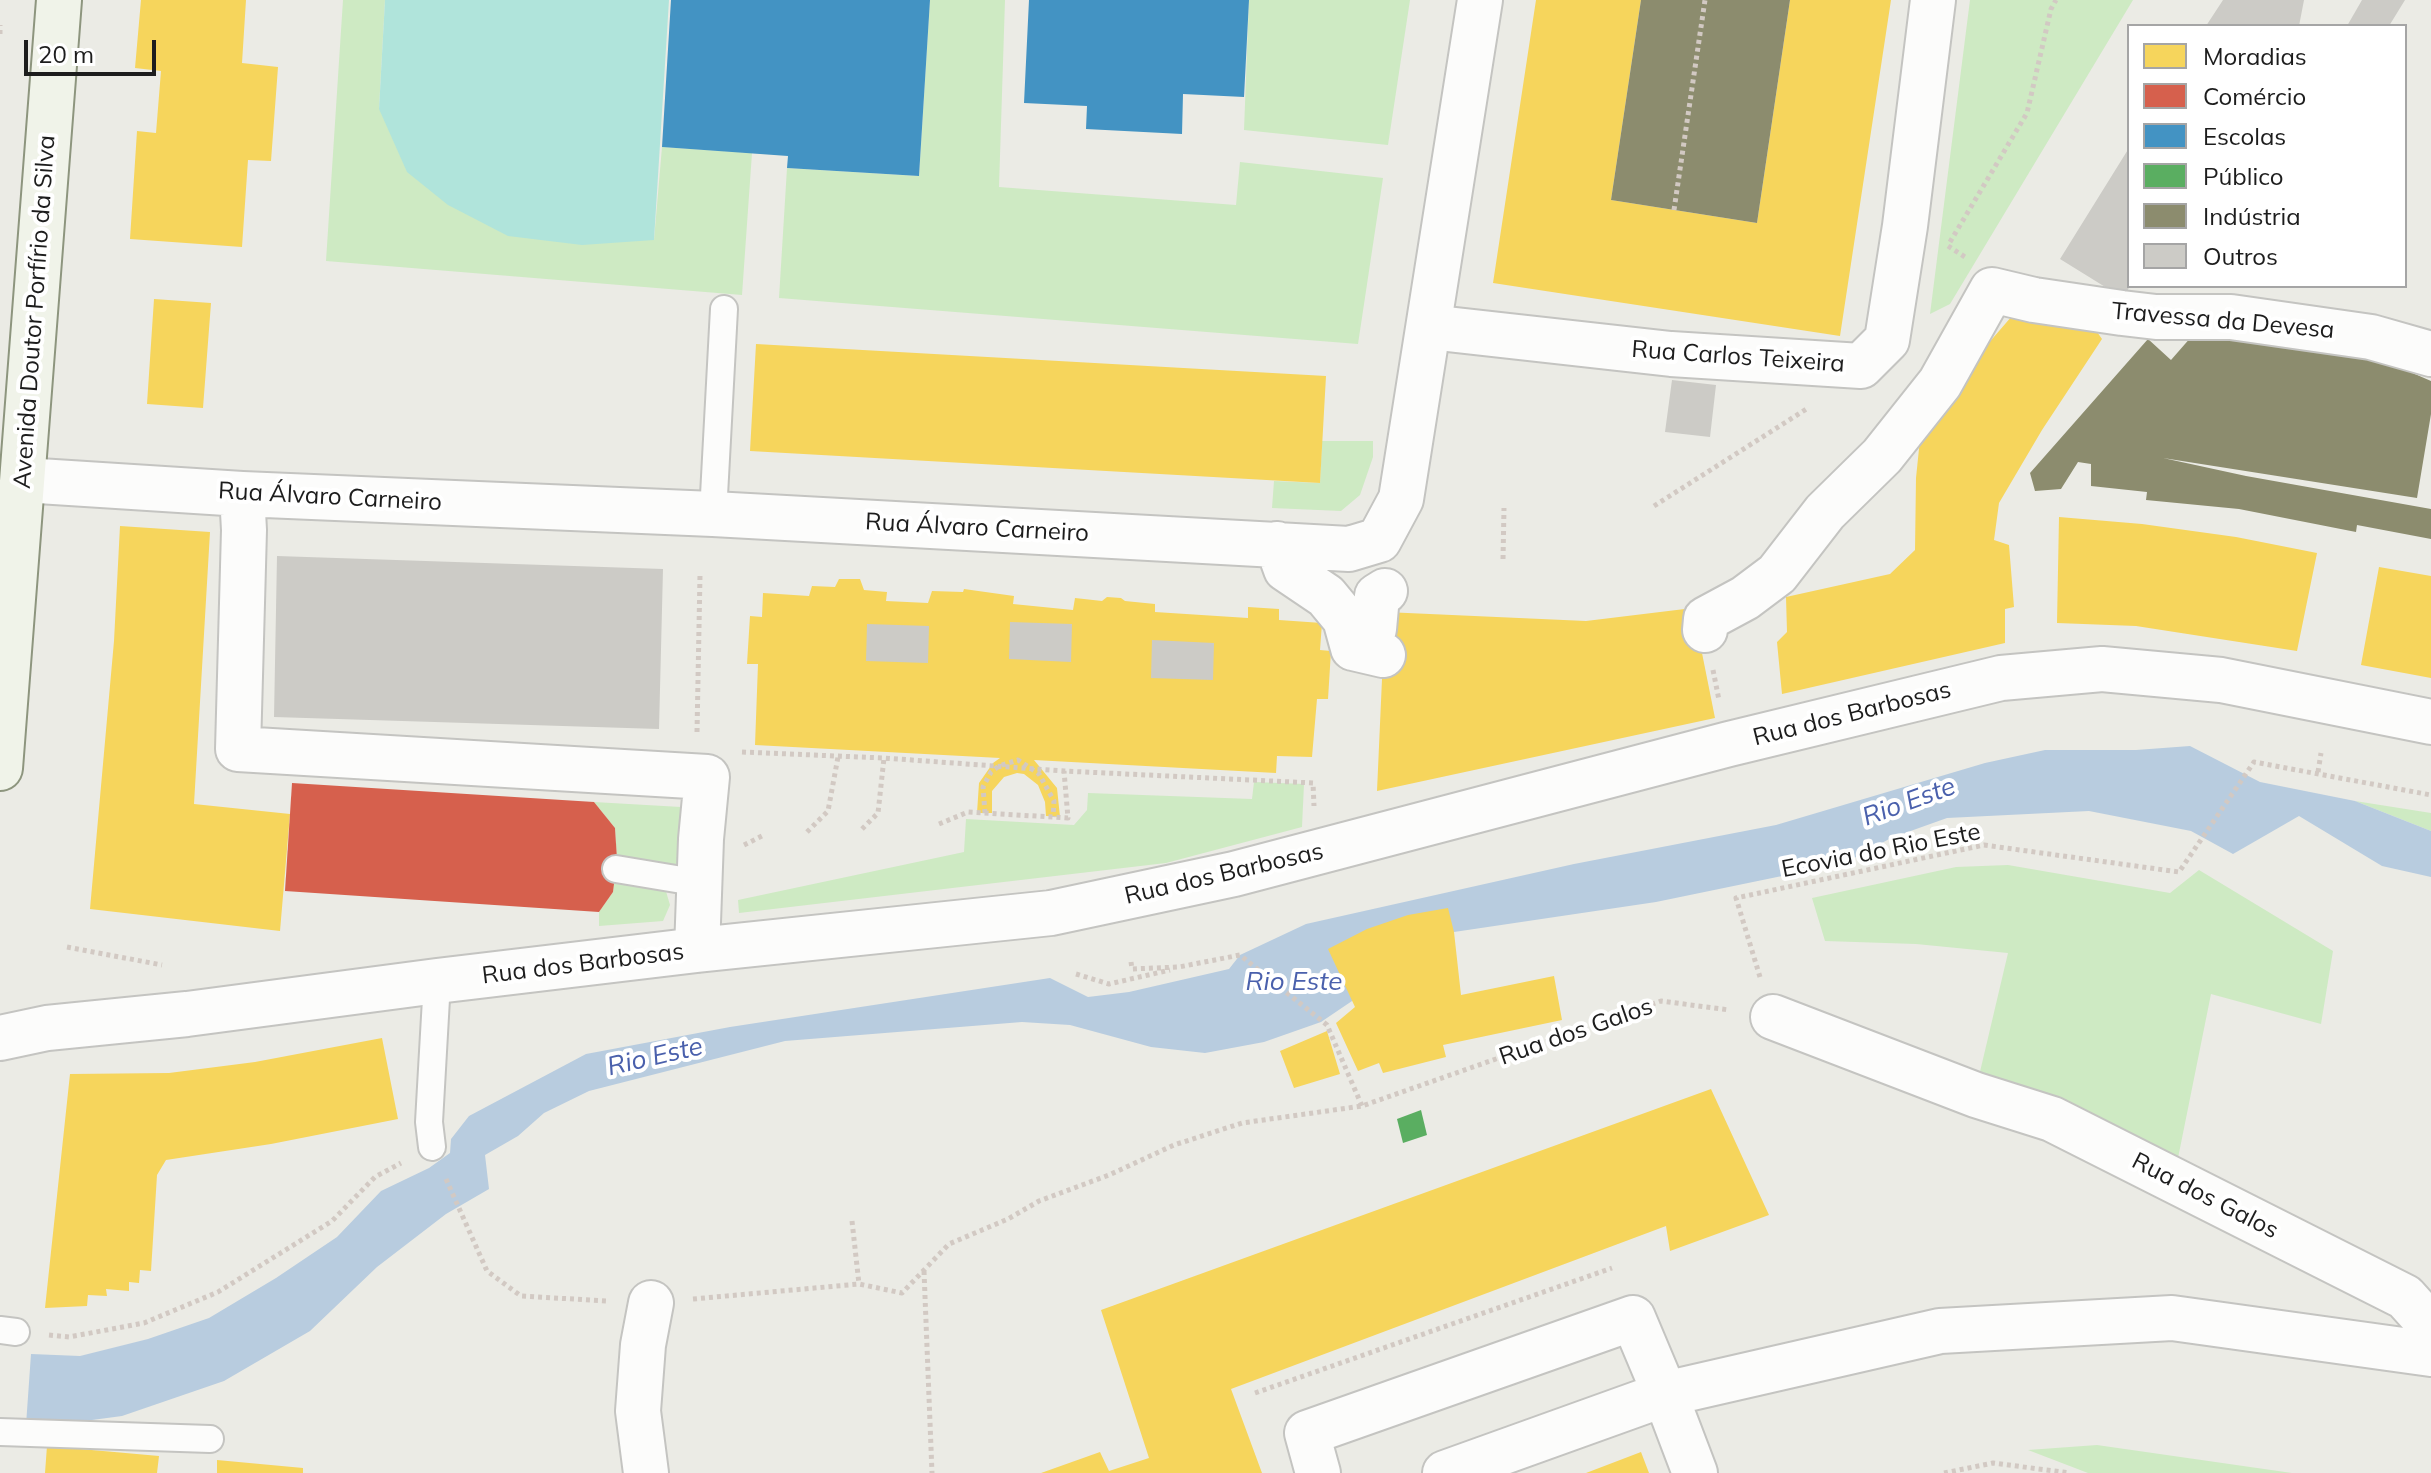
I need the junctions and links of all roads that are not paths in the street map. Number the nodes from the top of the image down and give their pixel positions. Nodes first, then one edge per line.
1 (59, 0) edge
2 (1480, 0) edge
3 (1933, 0) edge
4 (724, 309) dead end
5 (1429, 327) junction
6 (2431, 354) edge
7 (23, 480) junction
8 (242, 494) junction
9 (713, 514) junction
10 (1277, 544) junction
11 (1385, 591) dead end
12 (1705, 630) dead end
13 (2431, 722) edge
14 (0, 768) edge
15 (616, 869) dead end
16 (700, 883) junction
17 (697, 950) junction
18 (437, 981) junction
19 (1773, 1017) road end
20 (0, 1038) edge
21 (437, 1159) road end
22 (651, 1303) dead end
23 (2431, 1326) edge
24 (2431, 1354) edge
25 (1665, 1394) junction
26 (4, 1432) edge
27 (210, 1439) dead end
28 (646, 1473) edge
29 (1318, 1473) edge
30 (1445, 1473) edge
31 (1695, 1473) edge

1 - 7 main road, Avenida Doutor Porfírio da Silva
2 - 5 street, Rua Álvaro Carneiro
3 - 5 street, Rua Carlos Teixeira
4 - 9 lane
5 - 10 street, Rua Álvaro Carneiro
6 - 12 street, Travessa da Devesa
7 - 8 street, Rua Álvaro Carneiro
7 - 14 main road, Avenida Doutor Porfírio da Silva
8 - 9 street, Rua Álvaro Carneiro
8 - 16 street
9 - 10 street, Rua Álvaro Carneiro
10 - 11 street
13 - 17 street, Rua dos Barbosas
15 - 16 lane
16 - 17 street
17 - 18 street, Rua dos Barbosas
18 - 20 street, Rua dos Barbosas
18 - 21 lane
19 - 23 street, Rua dos Galos
22 - 28 street
24 - 25 street
25 - 29 street
25 - 30 street
25 - 31 street
26 - 27 lane

